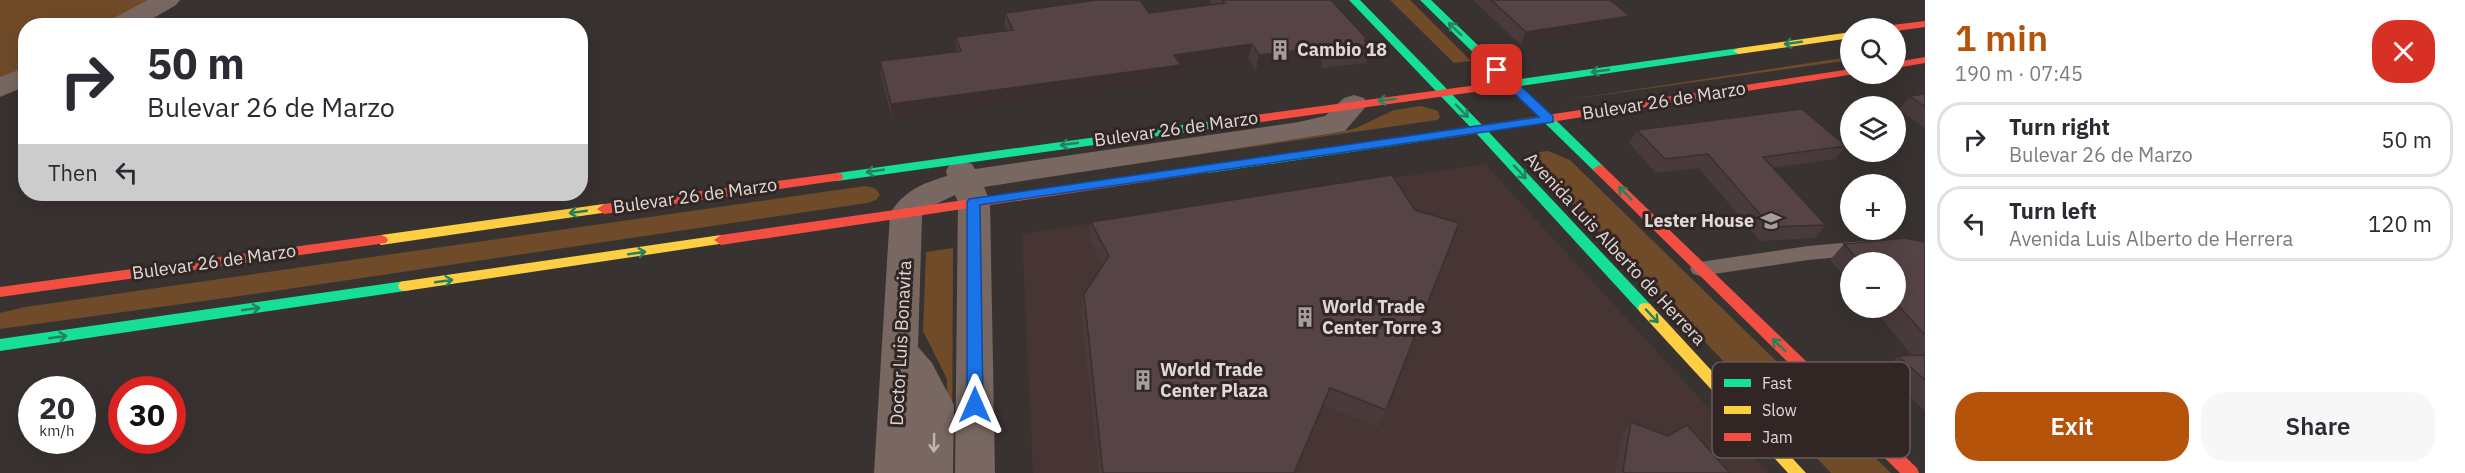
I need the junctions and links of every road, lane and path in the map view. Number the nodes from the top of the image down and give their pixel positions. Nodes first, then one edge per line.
1 (167, 0) edge
2 (1354, 0) edge
3 (1425, 0) edge
4 (134, 18) edge
5 (1925, 24) edge
6 (1906, 26) edge
7 (1840, 36) edge
8 (1925, 60) edge
9 (1906, 63) edge
10 (1840, 74) edge
11 (18, 79) edge
12 (1511, 84) junction
13 (0, 88) edge
14 (1444, 93) junction
15 (1354, 104) joint
16 (1548, 119) junction
17 (1480, 129) junction
18 (965, 181) junction
19 (906, 214) junction
20 (1879, 246) edge
21 (1700, 268) junction
22 (0, 292) edge
23 (0, 345) edge
24 (901, 353) junction
25 (1797, 362) edge
26 (1712, 380) edge
27 (1784, 458) edge
28 (1896, 458) edge
29 (894, 473) edge
30 (933, 473) edge
31 (975, 473) edge
32 (1798, 473) edge
33 (1911, 473) edge

1 - 4 street
2 - 14 street, Avenida Luis Alberto de Herrera
12 -> 3 street
5 - 6 street
7 -> 12 street, Bulevar 26 de Marzo
8 - 9 street
10 - 16 street, Bulevar 26 de Marzo
11 - 13 street
12 - 14 street, Bulevar 26 de Marzo
12 - 16 street
14 -> 15 street, Bulevar 26 de Marzo
14 -> 17 street, Avenida Luis Alberto de Herrera
15 -> 18 street, Bulevar 26 de Marzo
16 - 17 street, Bulevar 26 de Marzo
21 -> 16 street
17 - 18 street, Bulevar 26 de Marzo
17 -> 26 street, Avenida Luis Alberto de Herrera
18 - 19 street, Bulevar 26 de Marzo
18 -> 22 street, Bulevar 26 de Marzo
18 - 31 street
23 -> 19 street
19 - 24 street, Doctor Luis Bonavita
20 - 21 lane
25 -> 21 street
24 - 29 street, Doctor Luis Bonavita
24 -> 30 street
27 -> 32 street, Avenida Luis Alberto de Herrera
33 -> 28 street

